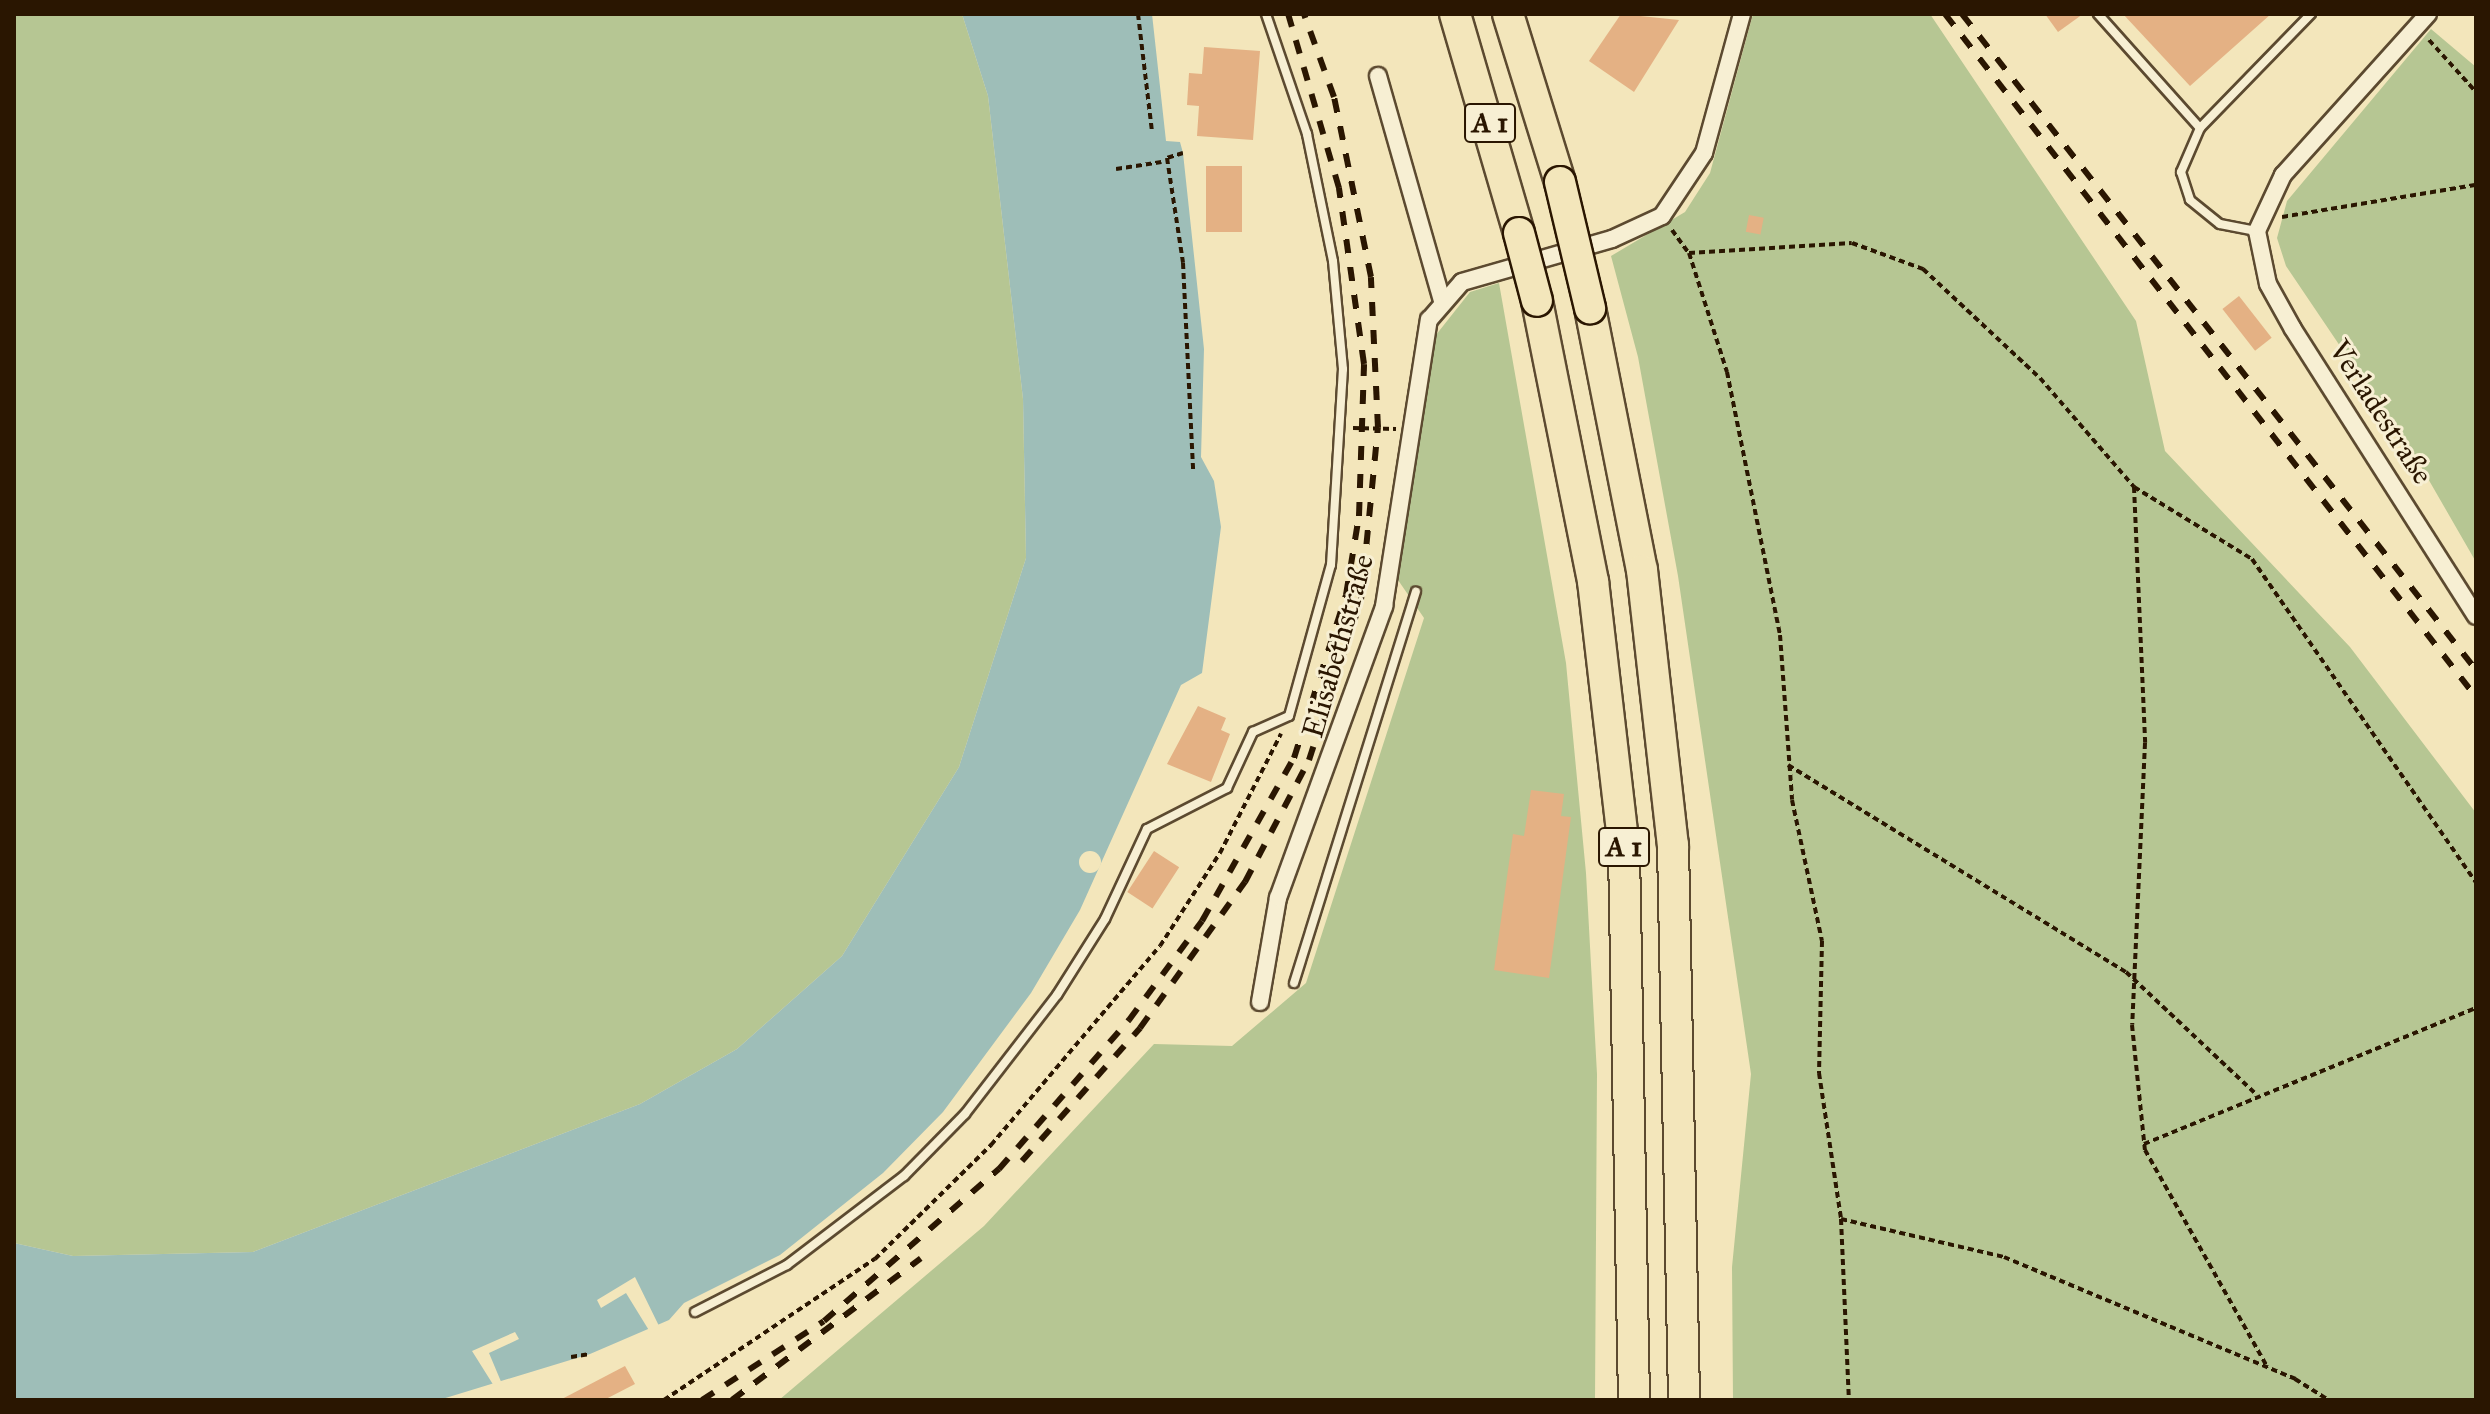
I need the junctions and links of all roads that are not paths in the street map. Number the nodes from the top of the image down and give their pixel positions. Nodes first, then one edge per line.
1 (1266, 14) edge
2 (1455, 14) edge
3 (1508, 14) edge
4 (1742, 14) edge
5 (2098, 14) edge
6 (2311, 14) edge
7 (2422, 20) edge
8 (1378, 76) dead end
9 (2200, 128) junction
10 (2257, 231) junction
11 (1442, 301) junction
12 (1416, 592) dead end
13 (2476, 616) edge
14 (1294, 983) dead end
15 (1260, 1002) dead end
16 (695, 1312) dead end
17 (1634, 1400) edge
18 (1684, 1400) edge

1 - 16 lane
2 - 17 highway, A 1, bridge
3 - 18 highway, A 1, bridge
4 - 11 street, Elisabethstraße
5 - 9 lane
6 - 9 lane
7 - 10 street
8 - 11 street
9 - 10 lane
10 - 13 street, Verladestraße
11 - 15 street, Elisabethstraße
12 - 14 lane

